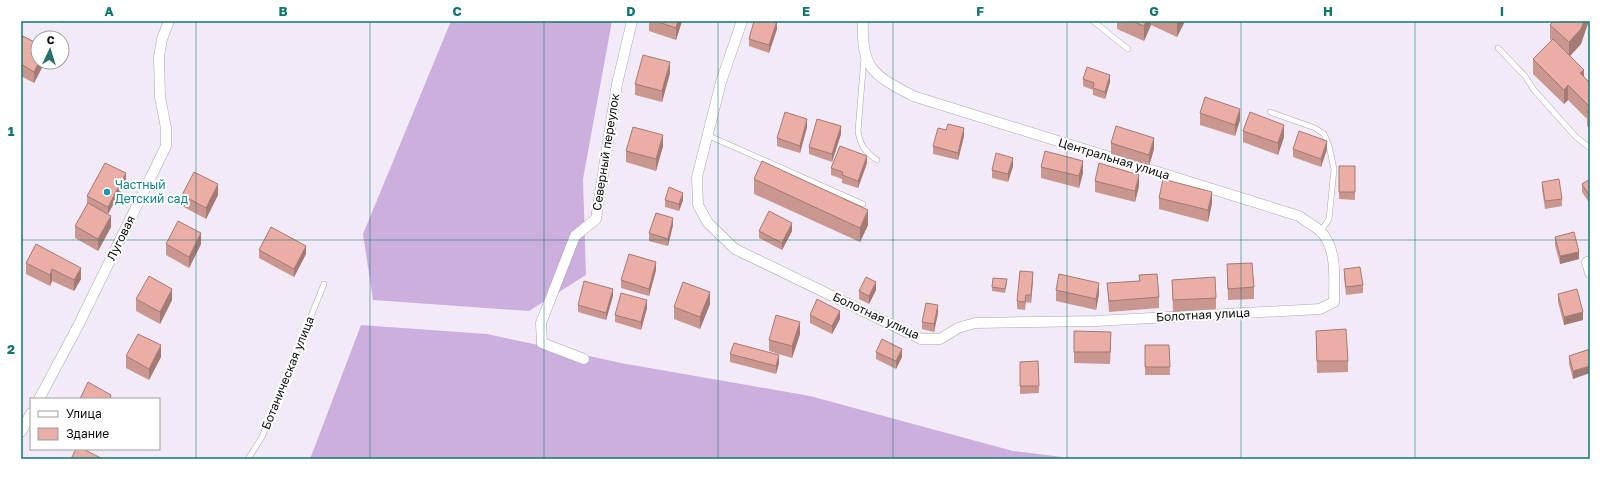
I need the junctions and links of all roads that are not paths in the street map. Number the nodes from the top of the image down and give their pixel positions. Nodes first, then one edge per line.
1 (169, 21) edge
2 (632, 21) edge
3 (742, 21) edge
4 (863, 21) edge
5 (1093, 21) edge
6 (1498, 48) dead end
7 (1128, 49) dead end
8 (864, 53) junction
9 (1270, 112) dead end
10 (708, 135) junction
11 (1590, 148) edge
12 (877, 160) dead end
13 (863, 204) dead end
14 (1321, 231) junction
15 (1588, 261) edge
16 (1590, 273) edge
17 (324, 284) dead end
18 (1320, 309) joint
19 (584, 359) dead end
20 (40, 398) edge
21 (30, 415) edge
22 (21, 432) edge
23 (248, 459) edge

1 - 20 street, Луговая
2 - 19 street, Северный переулок
3 - 10 street, Болотная улица
4 - 8 street, Центральная улица
5 - 7 lane
6 - 11 lane
8 - 12 lane
8 - 14 street, Центральная улица
9 - 14 lane
10 - 13 lane
10 - 18 street, Болотная улица
14 - 18 street, Центральная улица
15 - 16 street
17 - 23 lane, Ботаническая улица
21 - 22 street

